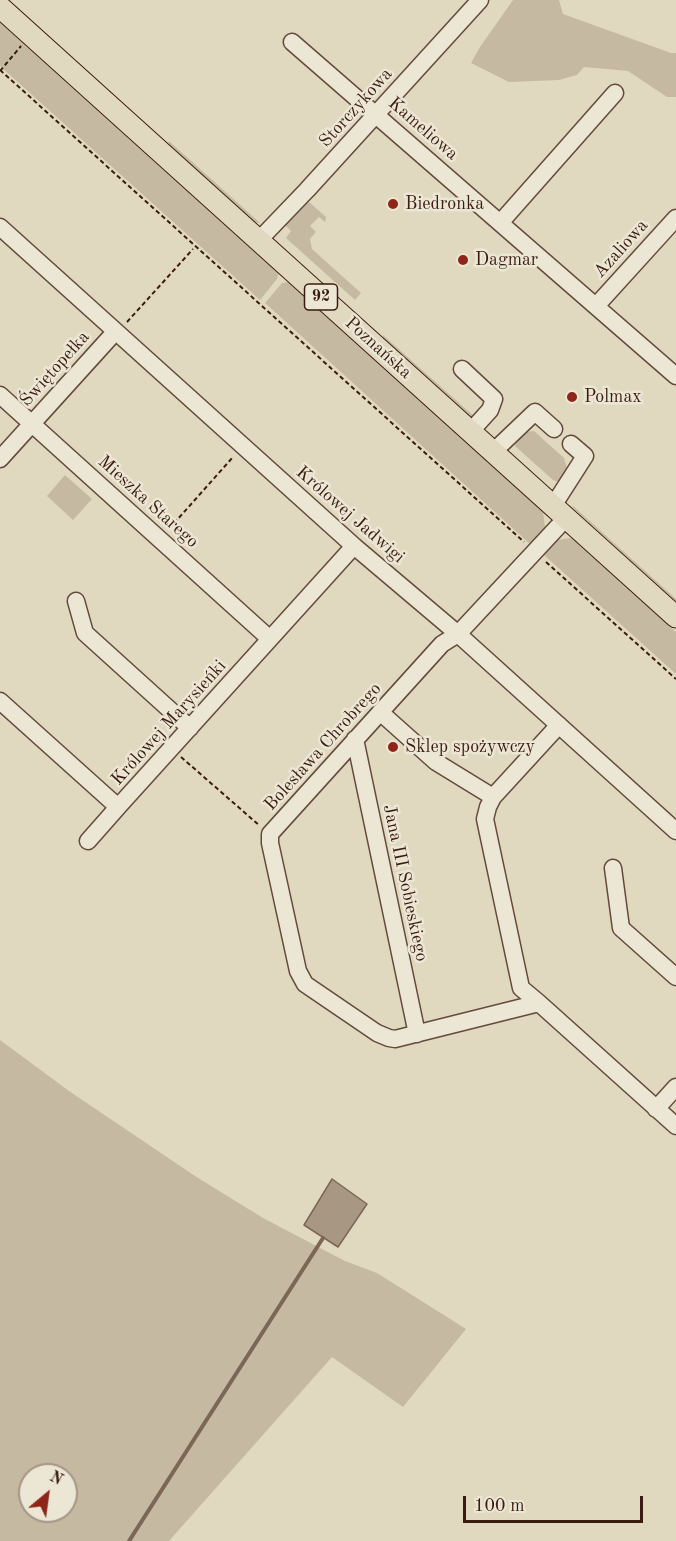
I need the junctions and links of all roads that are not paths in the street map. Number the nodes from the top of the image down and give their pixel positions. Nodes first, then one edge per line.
1 (480, 0) edge
2 (0, 7) edge
3 (292, 42) dead end
4 (615, 93) dead end
5 (376, 114) junction
6 (676, 218) edge
7 (500, 223) junction
8 (0, 227) edge
9 (259, 240) junction
10 (596, 306) junction
11 (115, 332) junction
12 (462, 369) dead end
13 (676, 376) edge
14 (0, 395) edge
15 (32, 423) junction
16 (554, 429) dead end
17 (470, 432) junction
18 (571, 444) dead end
19 (493, 452) junction
20 (0, 459) edge
21 (559, 512) junction
22 (354, 546) junction
23 (76, 601) dead end
24 (676, 617) edge
25 (458, 634) junction
26 (270, 639) junction
27 (0, 701) edge
28 (380, 712) junction
29 (559, 724) junction
30 (190, 729) junction
31 (355, 739) junction
32 (493, 797) junction
33 (118, 807) junction
34 (676, 831) edge
35 (88, 841) dead end
36 (613, 868) dead end
37 (676, 977) edge
38 (539, 1003) junction
39 (417, 1034) junction
40 (676, 1087) edge
41 (656, 1109) junction
42 (676, 1126) edge

1 - 5 street, Storczykowa
2 - 9 main road, Poznańska / 92
3 - 5 street, Kameliowa
4 - 7 street
5 - 7 street, Kameliowa
5 - 9 street, Storczykowa
6 - 10 street, Azaliowa
7 - 10 street, Kameliowa
8 - 11 street, Królowej Jadwigi
9 - 17 main road, Poznańska / 92
10 - 13 street, Kameliowa
11 - 15 street, Świętopełka
11 - 22 street, Królowej Jadwigi
12 - 17 street
14 - 15 street, Mieszka Starego
15 - 20 street, Świętopełka
15 - 26 street, Mieszka Starego
16 - 19 street
17 - 19 main road, Poznańska / 92
18 - 21 street, Bolesława Chrobrego
19 - 21 main road, Poznańska / 92
21 - 24 main road, Poznańska / 92
21 - 25 street, Bolesława Chrobrego
22 - 25 street, Królowej Jadwigi
22 - 26 street, Królowej Marysieńki
23 - 30 street
25 - 28 street, Bolesława Chrobrego
25 - 29 street, Królowej Jadwigi
26 - 30 street, Królowej Marysieńki
27 - 33 street, Królowej Marysieńki
28 - 31 street, Bolesława Chrobrego
28 - 32 street
29 - 32 street
29 - 34 street, Królowej Jadwigi
30 - 33 street, Królowej Marysieńki
31 - 39 street, Jana III Sobieskiego
31 - 39 street, Bolesława Chrobrego
32 - 38 street
33 - 35 street
36 - 37 street
38 - 39 street, Bolesława Chrobrego
38 - 41 street
40 - 41 street
41 - 42 street

